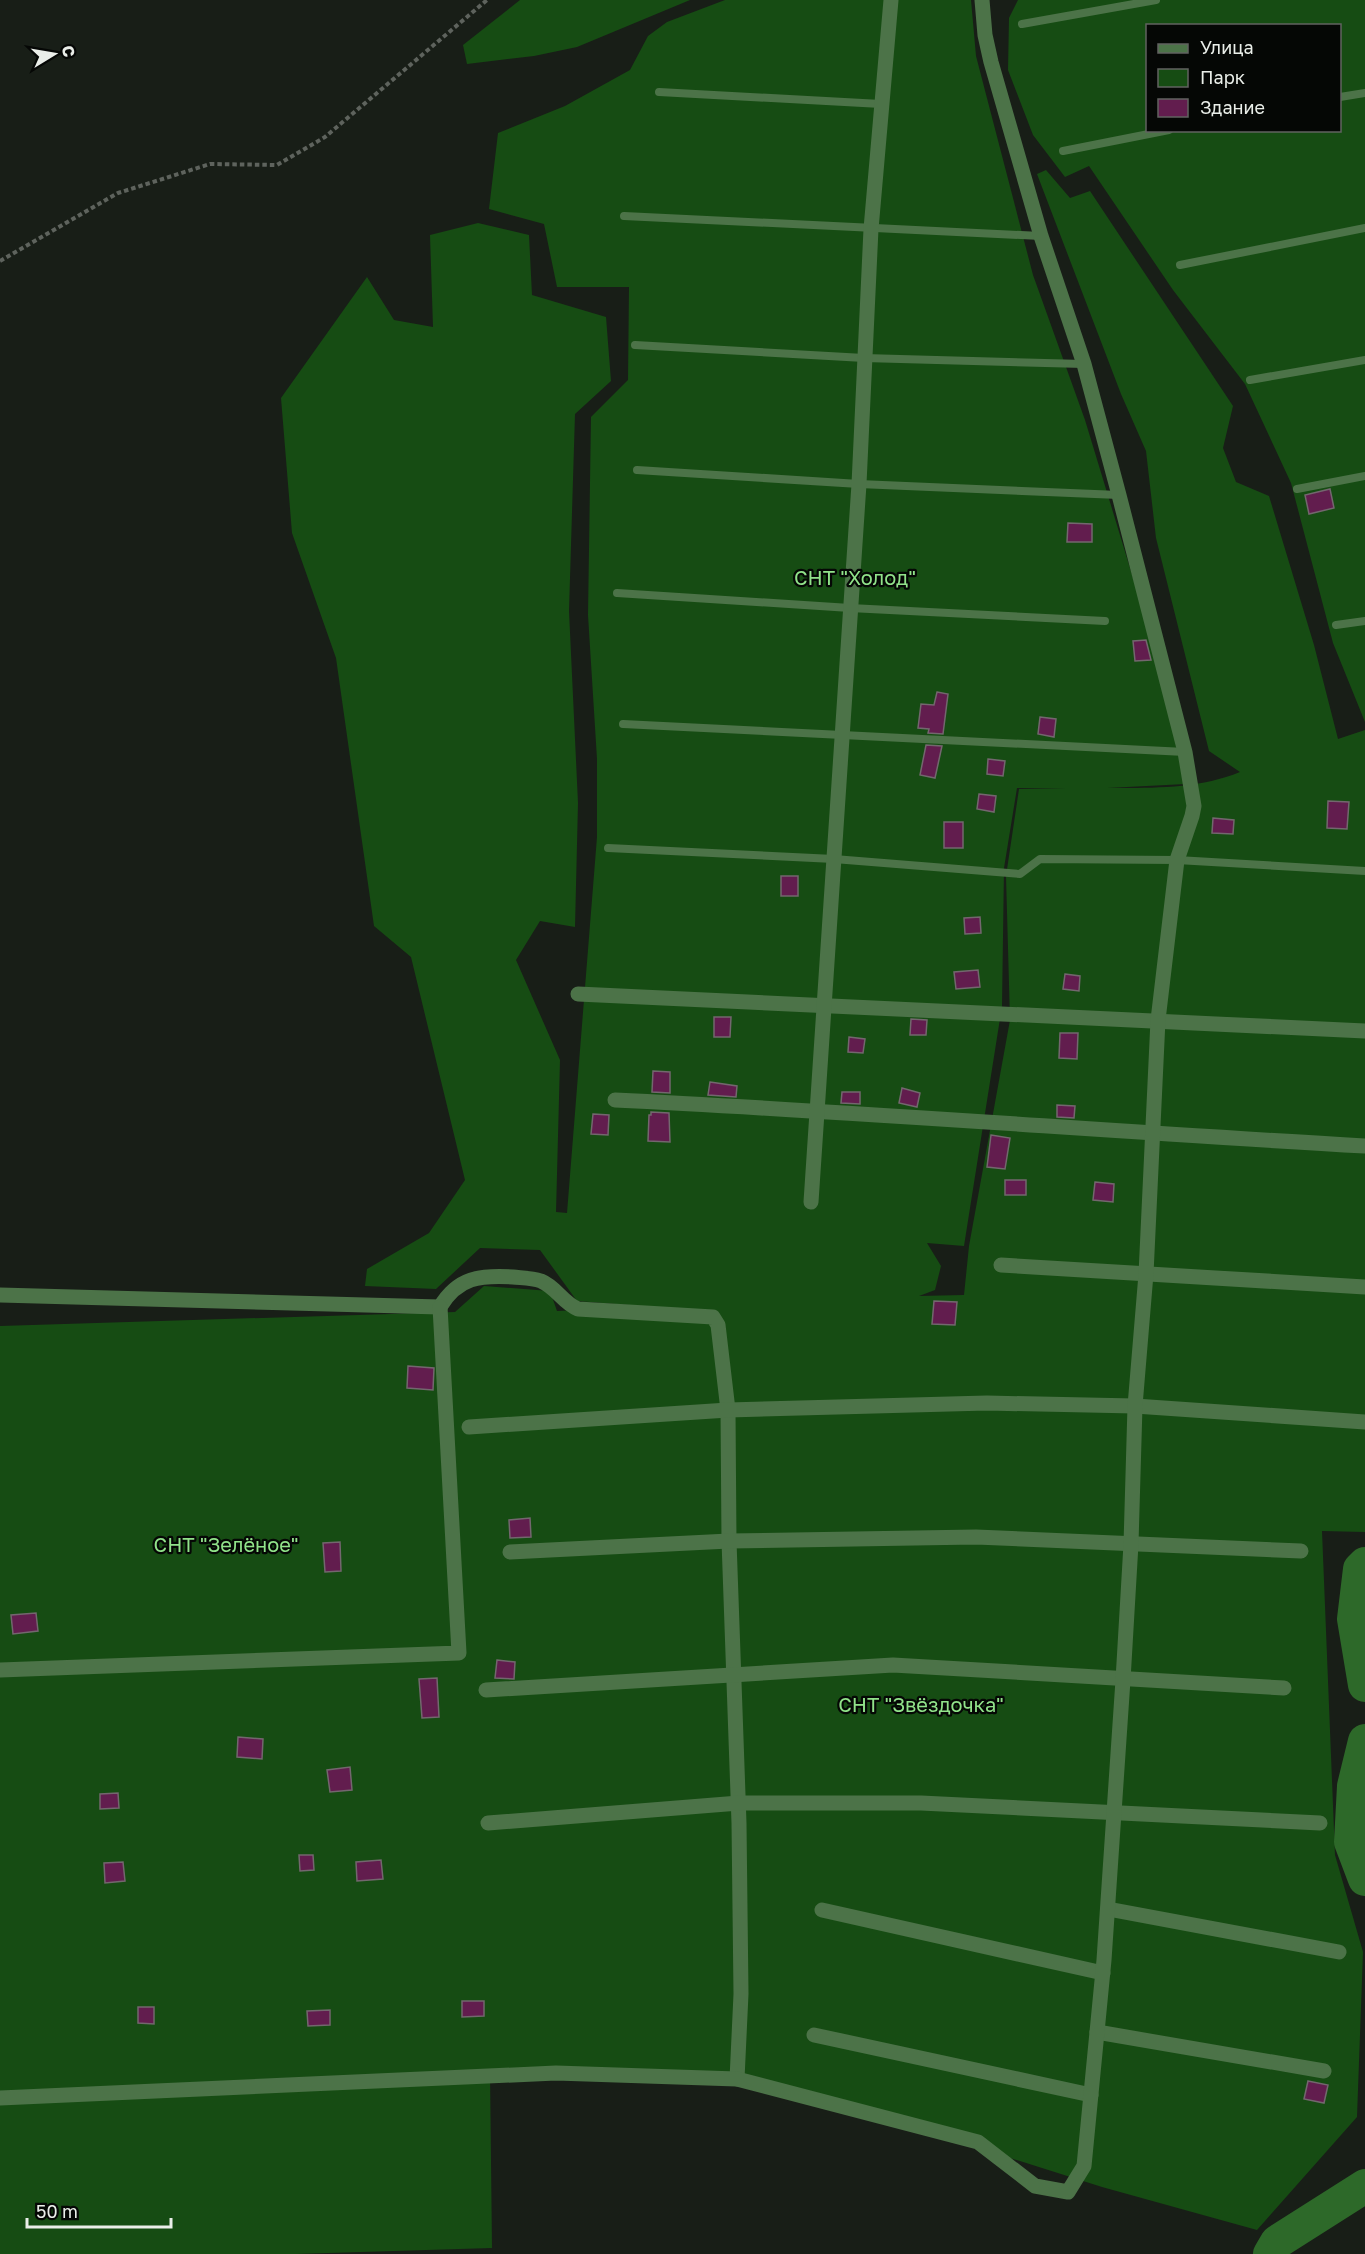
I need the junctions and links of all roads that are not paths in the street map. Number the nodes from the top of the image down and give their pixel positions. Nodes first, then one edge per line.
1 (891, 0) edge
2 (982, 0) edge
3 (1156, 0) edge
4 (1022, 24) dead end
5 (659, 92) dead end
6 (1365, 93) edge
7 (1341, 98) edge
8 (881, 104) junction
9 (1159, 132) edge
10 (1063, 151) dead end
11 (624, 216) dead end
12 (1365, 228) edge
13 (871, 229) junction
14 (1041, 236) junction
15 (1180, 265) dead end
16 (635, 345) dead end
17 (864, 358) junction
18 (1365, 360) edge
19 (1083, 364) junction
20 (1250, 380) dead end
21 (637, 470) dead end
22 (1365, 476) edge
23 (858, 483) junction
24 (1297, 489) dead end
25 (1119, 495) junction
26 (617, 592) dead end
27 (850, 608) junction
28 (1105, 621) dead end
29 (1365, 621) edge
30 (1336, 625) dead end
31 (623, 724) dead end
32 (841, 733) junction
33 (1185, 752) junction
34 (608, 849) dead end
35 (834, 859) junction
36 (1177, 860) junction
37 (1365, 871) edge
38 (578, 994) dead end
39 (823, 1007) junction
40 (1158, 1020) junction
41 (1365, 1031) edge
42 (615, 1100) dead end
43 (817, 1110) junction
44 (1152, 1134) junction
45 (1365, 1146) edge
46 (811, 1202) dead end
47 (1001, 1265) dead end
48 (1146, 1274) junction
49 (1365, 1287) edge
50 (0, 1295) edge
51 (440, 1307) junction
52 (1136, 1406) junction
53 (728, 1410) junction
54 (1365, 1422) edge
55 (469, 1427) dead end
56 (729, 1541) junction
57 (1131, 1544) junction
58 (1301, 1551) dead end
59 (510, 1552) dead end
60 (0, 1670) edge
61 (734, 1675) junction
62 (1123, 1680) junction
63 (1284, 1688) dead end
64 (486, 1690) dead end
65 (739, 1803) junction
66 (1114, 1812) junction
67 (488, 1823) dead end
68 (1320, 1823) dead end
69 (1108, 1909) junction
70 (822, 1910) dead end
71 (1339, 1952) dead end
72 (1103, 1972) junction
73 (1097, 2032) junction
74 (814, 2035) dead end
75 (1324, 2071) dead end
76 (737, 2079) junction
77 (1091, 2095) junction
78 (0, 2098) edge

1 - 8 street
2 - 14 street
3 - 4 lane
5 - 8 lane
6 - 7 lane
8 - 13 street
9 - 10 lane
11 - 13 lane
12 - 15 lane
13 - 14 lane
13 - 17 street
14 - 19 street
16 - 17 lane
17 - 19 lane
17 - 23 street
18 - 20 lane
19 - 25 street
21 - 23 lane
22 - 24 lane
23 - 25 lane
23 - 27 street
25 - 33 street
26 - 27 lane
27 - 28 lane
27 - 32 street
29 - 30 lane
31 - 32 lane
32 - 33 lane
32 - 35 street
33 - 36 street
34 - 35 lane
35 - 36 lane
35 - 39 street
36 - 37 lane
36 - 40 street
38 - 39 street
39 - 40 street
39 - 43 street
40 - 41 street
40 - 44 street
42 - 43 street
43 - 44 street
43 - 46 street
44 - 45 street
44 - 48 street
47 - 48 street
48 - 49 street
48 - 52 street
50 - 51 street
51 - 53 street
51 - 60 street
52 - 53 street
52 - 54 street
52 - 57 street
53 - 55 street
53 - 56 street
56 - 57 street
56 - 59 street
56 - 61 street
57 - 58 street
57 - 62 street
61 - 62 street
61 - 64 street
61 - 65 street
62 - 63 street
62 - 66 street
65 - 66 street
65 - 67 street
65 - 76 street
66 - 68 street
66 - 69 street
69 - 71 street
69 - 72 street
70 - 72 street
72 - 73 street
73 - 75 street
73 - 77 street
74 - 77 street
76 - 77 street
76 - 78 street

